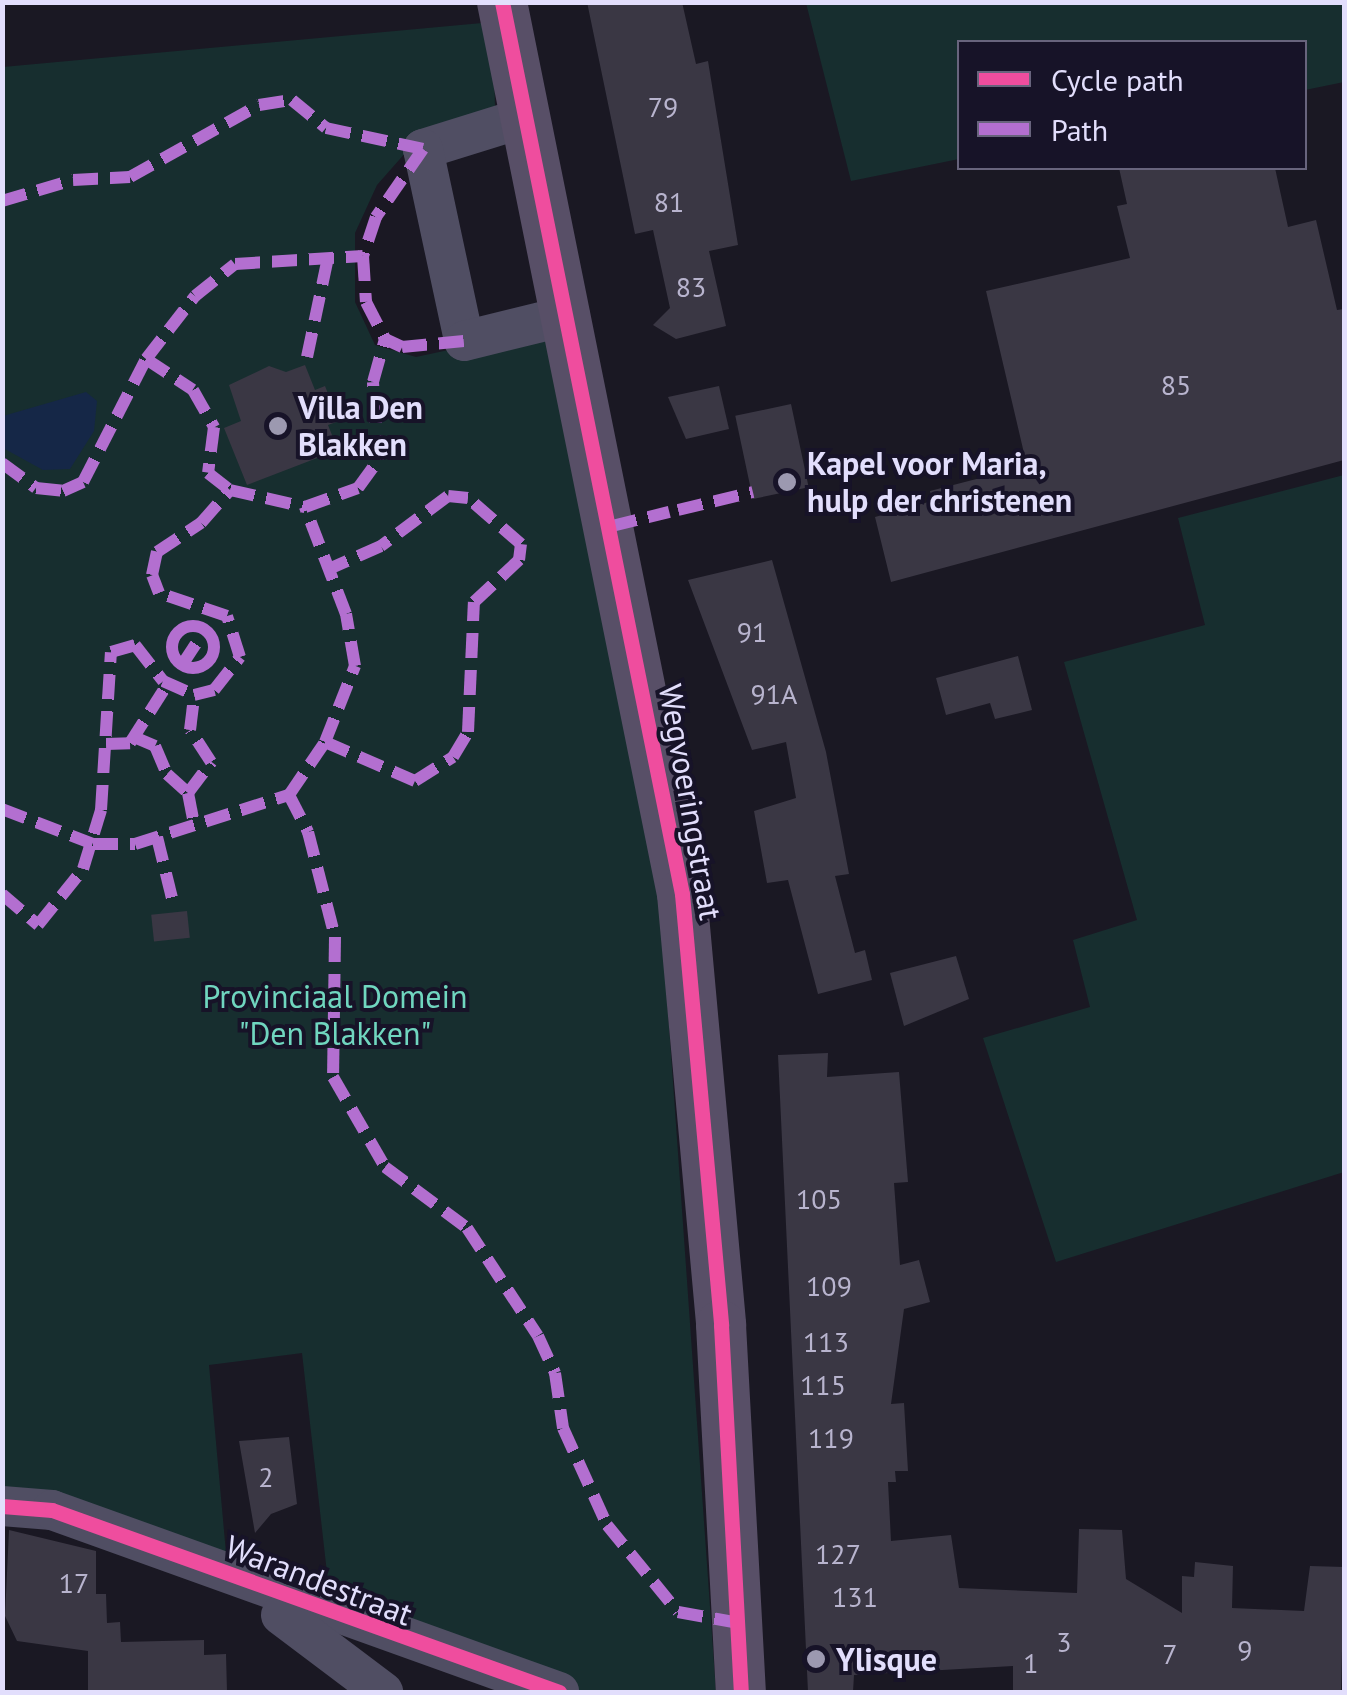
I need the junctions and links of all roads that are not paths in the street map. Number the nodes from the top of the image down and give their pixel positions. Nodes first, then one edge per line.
1 (502, 2) edge
2 (526, 117) junction
3 (570, 315) junction
4 (2, 1506) edge
5 (192, 1561) junction
6 (382, 1692) edge
7 (560, 1692) edge
8 (741, 1692) edge

1 - 2 main road, Wegvoeringstraat
2 - 3 main road, Wegvoeringstraat
2 - 3 street
3 - 8 main road, Wegvoeringstraat
4 - 5 street, Warandestraat
5 - 6 street, Warandestraat
5 - 7 street, Warandestraat

